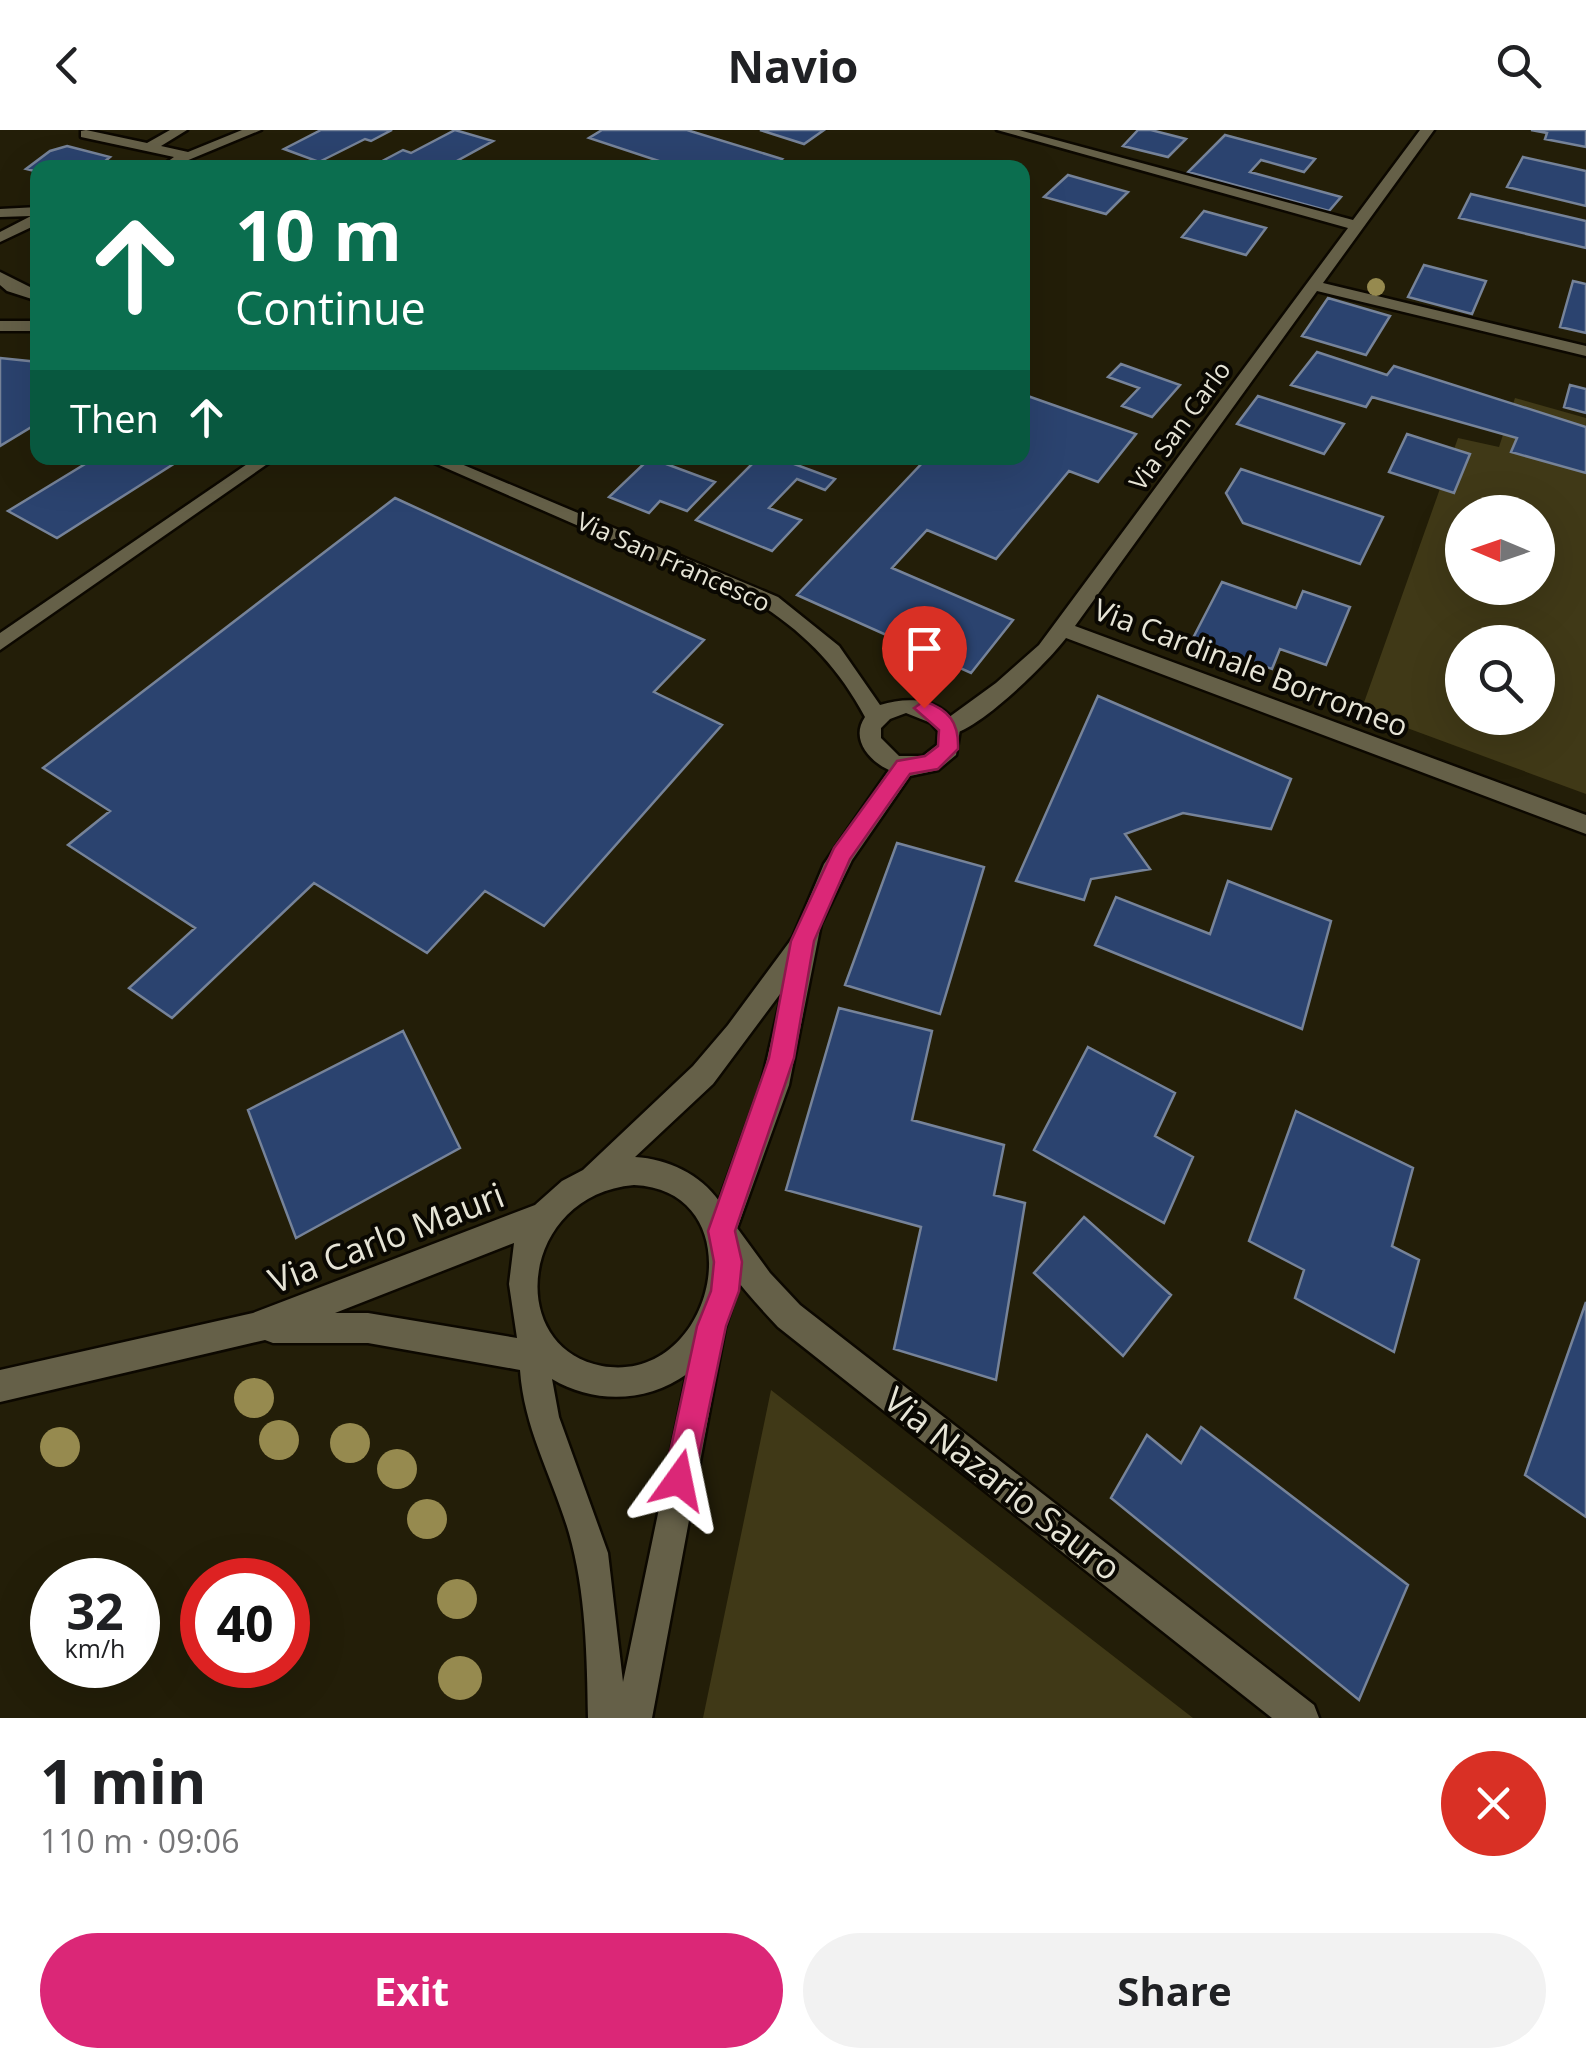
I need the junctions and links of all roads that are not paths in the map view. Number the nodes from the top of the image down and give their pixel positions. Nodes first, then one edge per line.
1 (180, 130) edge
2 (254, 130) edge
3 (1004, 130) edge
4 (1428, 130) edge
5 (86, 134) dead end
6 (149, 148) junction
7 (189, 156) junction
8 (179, 160) edge
9 (3, 213) edge
10 (30, 214) edge
11 (30, 219) edge
12 (1358, 226) junction
13 (0, 238) edge
14 (4, 281) edge
15 (1314, 285) junction
16 (30, 292) edge
17 (0, 311) edge
18 (0, 326) edge
19 (30, 326) edge
20 (1586, 352) edge
21 (257, 465) edge
22 (448, 465) edge
23 (1063, 629) junction
24 (0, 642) edge
25 (875, 716) junction
26 (949, 729) junction
27 (904, 766) junction
28 (1586, 824) edge
29 (802, 941) junction
30 (590, 1180) junction
31 (545, 1216) junction
32 (722, 1231) junction
33 (712, 1326) junction
34 (254, 1328) junction
35 (538, 1348) junction
36 (0, 1386) edge
37 (606, 1718) edge
38 (634, 1718) edge
39 (1301, 1718) edge

1 - 6 street
2 - 7 street
3 - 12 street
4 - 12 street, Via San Carlo
5 - 6 street
6 - 7 street
7 - 8 street
9 - 10 street
11 - 13 street
12 - 15 street, Via San Carlo
14 - 16 street
14 - 17 street
15 - 20 street
15 - 23 street, Via San Carlo
18 - 19 street
21 - 24 street
22 - 25 street, Via San Francesco
23 - 26 street, Via San Carlo
23 - 28 street, Via Cardinale Borromeo
25 - 26 street
25 - 27 street, Via San Francesco
26 - 27 street
27 - 29 street
29 - 30 street
29 - 32 street
30 - 31 street
30 - 32 street
31 - 34 street, Via Carlo Mauri
31 - 35 street
32 - 33 street
32 - 39 street, Via Nazario Sauro
33 - 35 street
33 - 38 street
34 - 35 street, Via Carlo Mauri
34 - 36 street, Via Carlo Mauri
35 - 37 street

